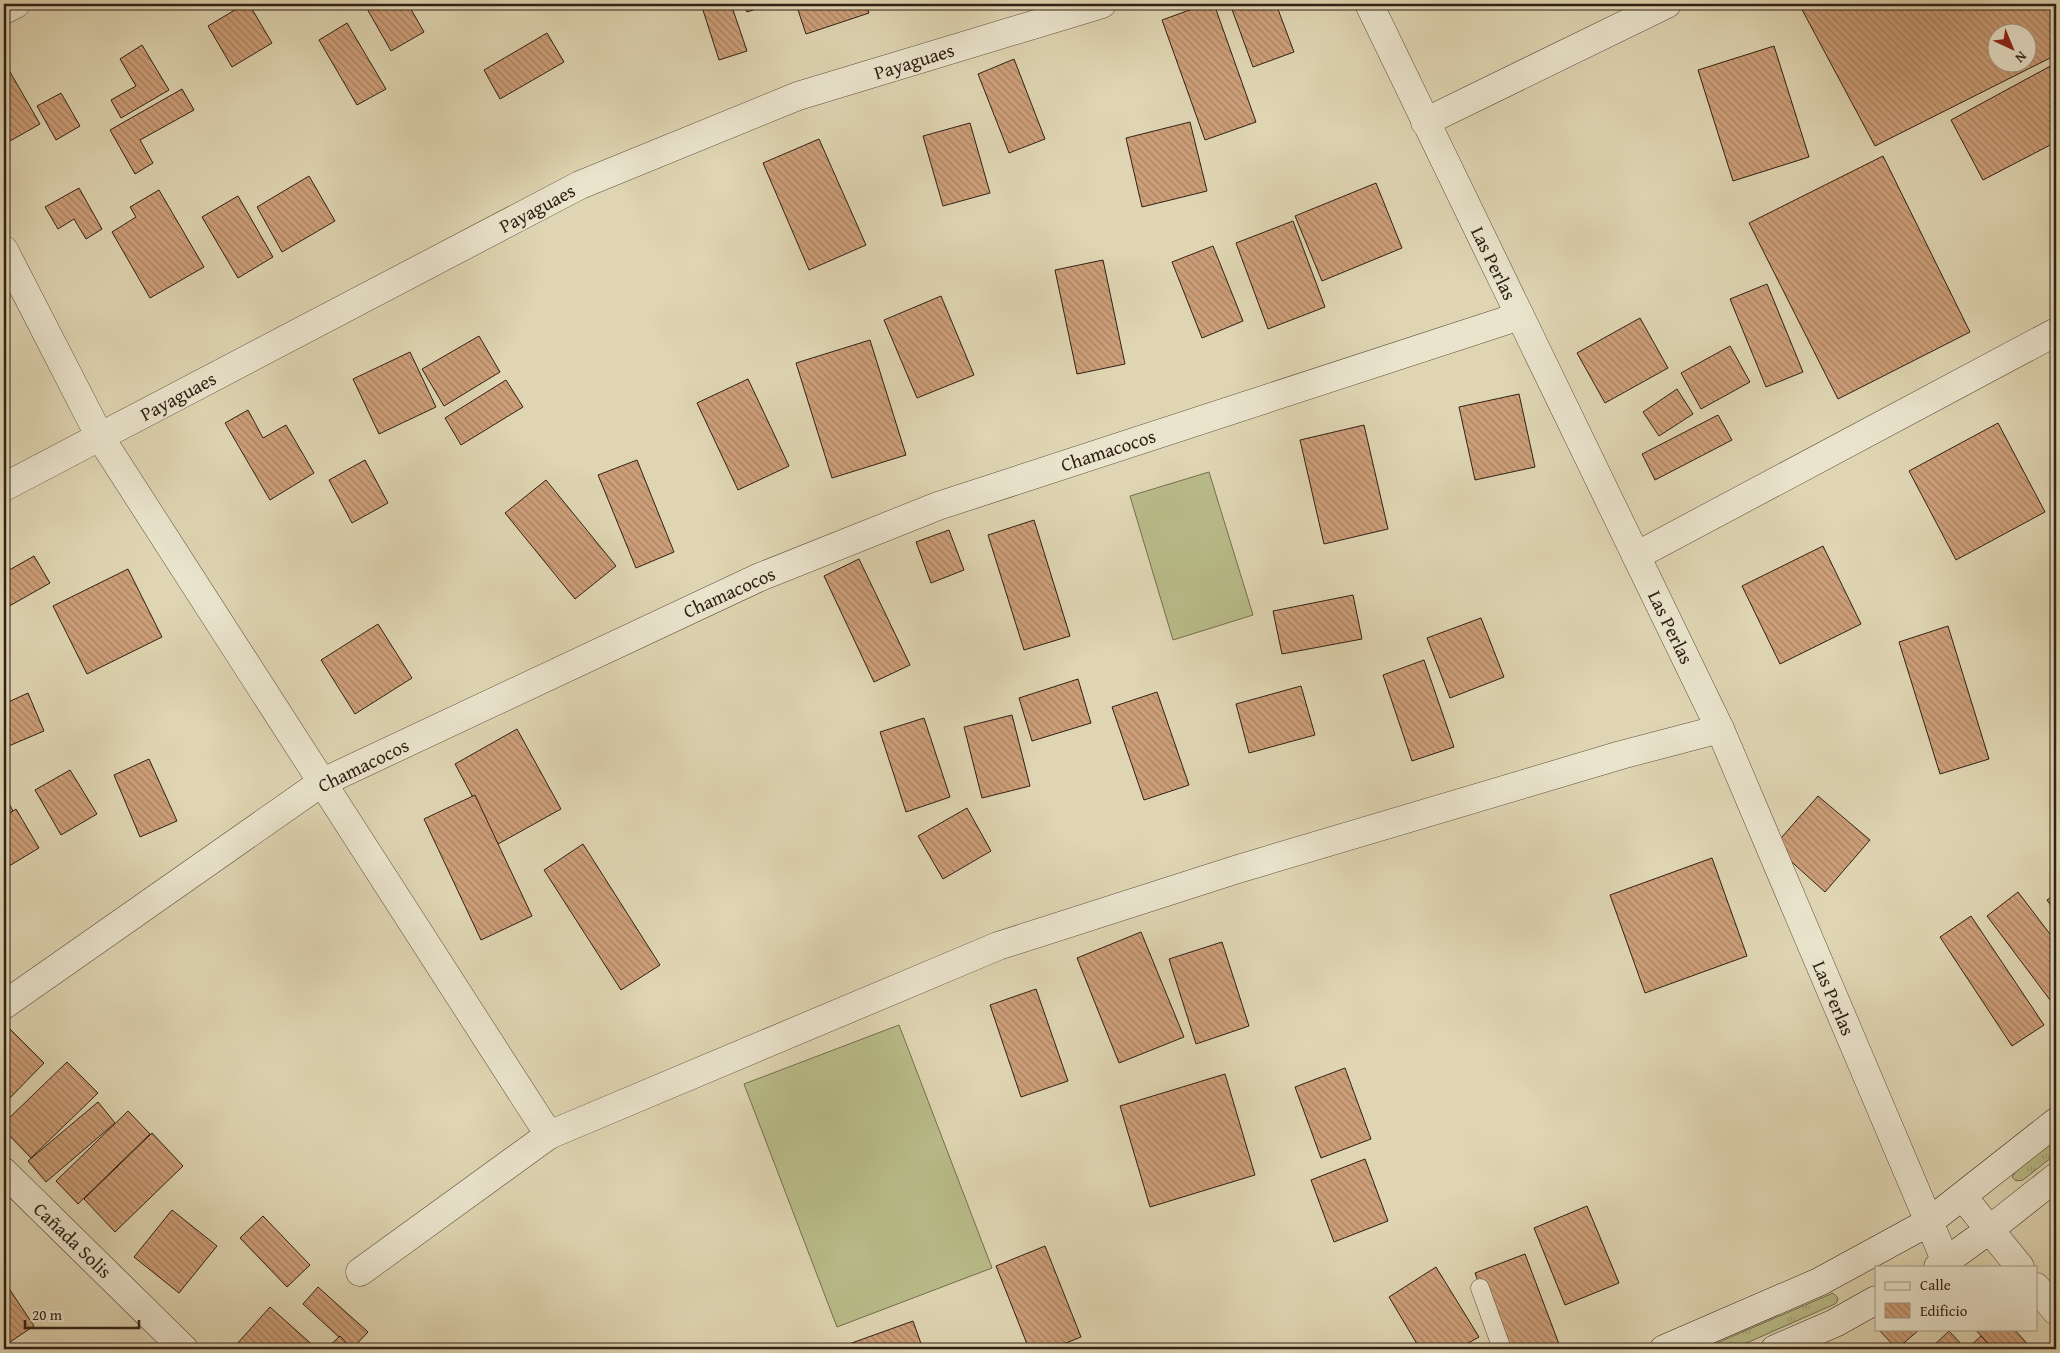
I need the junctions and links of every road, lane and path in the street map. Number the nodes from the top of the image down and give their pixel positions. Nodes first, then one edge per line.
1 (16, 4) edge
2 (1102, 4) edge
3 (1368, 4) edge
4 (1667, 4) edge
5 (4, 10) edge
6 (1425, 122) junction
7 (4, 250) edge
8 (1520, 316) junction
9 (2056, 332) edge
10 (100, 437) junction
11 (4, 487) edge
12 (1636, 556) junction
13 (1720, 729) junction
14 (321, 783) junction
15 (4, 1005) edge
16 (2056, 1122) edge
17 (549, 1135) junction
18 (4, 1172) edge
19 (2056, 1177) edge
20 (1963, 1197) junction
21 (1929, 1222) junction
22 (1989, 1230) junction
23 (1942, 1264) edge
24 (2019, 1266) edge
25 (360, 1272) dead end
26 (1480, 1288) dead end
27 (2038, 1289) edge
28 (1875, 1301) edge
29 (2056, 1311) edge
30 (184, 1349) edge
31 (1502, 1349) edge
32 (1664, 1349) edge
33 (1775, 1349) edge

1 - 5 street
2 - 10 street, Payaguaes
3 - 6 street, Las Perlas
4 - 6 street
6 - 8 street, Las Perlas
7 - 10 street
8 - 12 street, Las Perlas
8 - 14 street, Chamacocos
9 - 12 street
10 - 11 street, Payaguaes
10 - 14 street
12 - 13 street, Las Perlas
13 - 17 street
13 - 21 street, Las Perlas
14 - 15 street, Chamacocos
14 - 17 street
16 - 20 street
17 - 25 street
18 - 30 street, Cañada Solis
19 - 22 street
20 - 21 street
20 - 22 street
21 - 23 street, Las Perlas
21 - 32 street
22 - 23 street
22 - 24 street
26 - 31 lane
27 - 29 street
28 - 33 street

